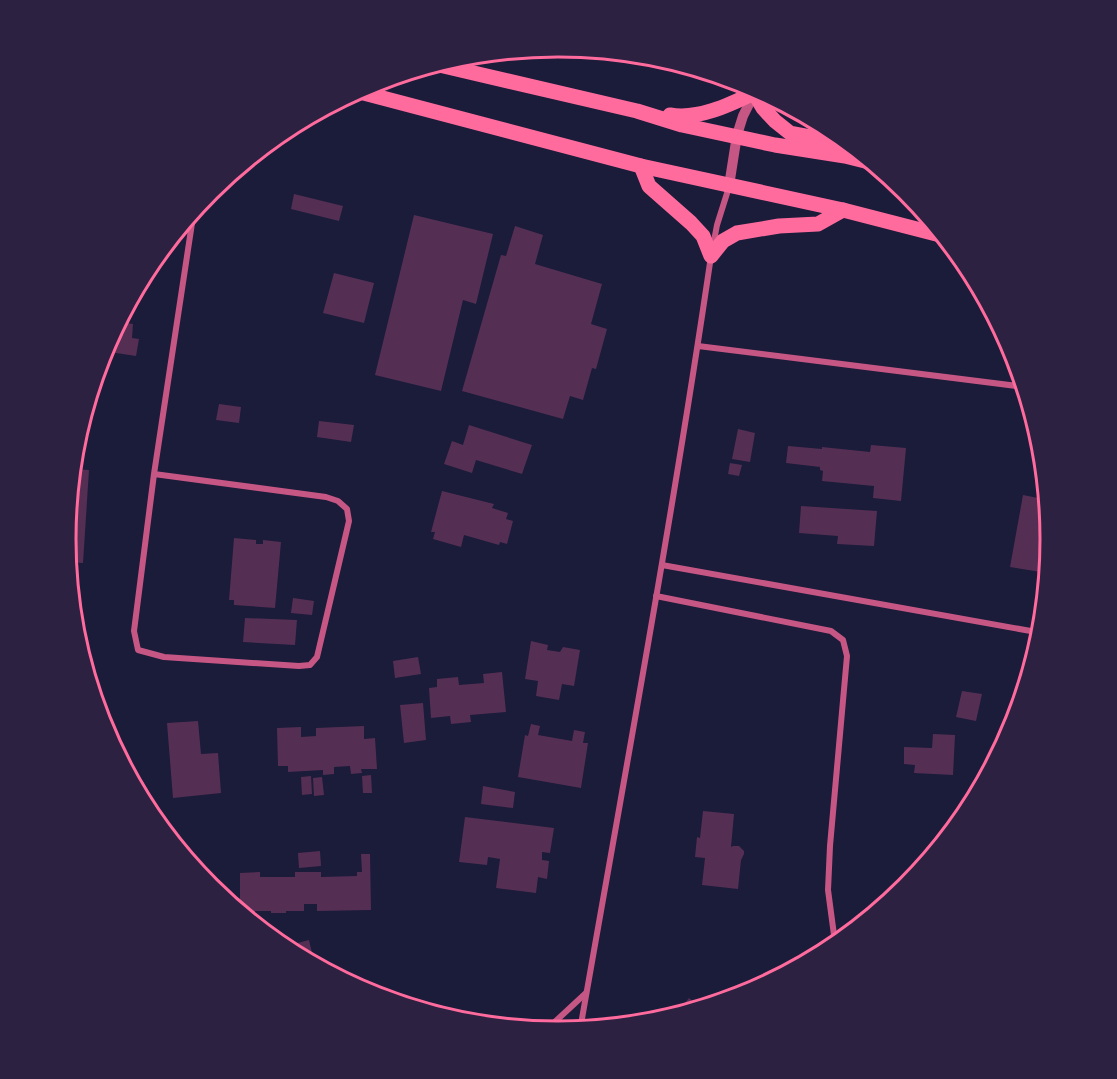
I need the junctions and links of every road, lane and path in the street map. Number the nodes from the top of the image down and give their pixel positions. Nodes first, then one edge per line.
1 (454, 68) edge
2 (372, 95) edge
3 (747, 96) edge
4 (752, 98) edge
5 (760, 102) edge
6 (637, 111) junction
7 (736, 135) junction
8 (845, 156) junction
9 (853, 158) edge
10 (641, 166) junction
11 (729, 186) junction
12 (843, 210) junction
13 (191, 227) edge
14 (930, 232) edge
15 (711, 256) junction
16 (698, 346) junction
17 (1016, 386) edge
18 (154, 474) junction
19 (662, 565) junction
20 (656, 596) junction
21 (1032, 631) edge
22 (834, 935) edge
23 (586, 992) junction
24 (581, 1021) edge
25 (555, 1022) edge

1 - 6 main road
2 - 10 main road
3 - 6 main road
4 - 7 street
5 - 8 main road
6 - 7 main road
7 - 8 main road
7 - 11 street
8 - 9 main road
10 - 11 main road
10 - 15 main road
11 - 12 main road
11 - 15 street
12 - 14 main road
12 - 15 main road
13 - 18 street
15 - 16 street
16 - 17 street
16 - 19 street
18 - 18 street
19 - 20 street
19 - 21 street
20 - 22 street
20 - 23 street
23 - 24 street
23 - 25 street

